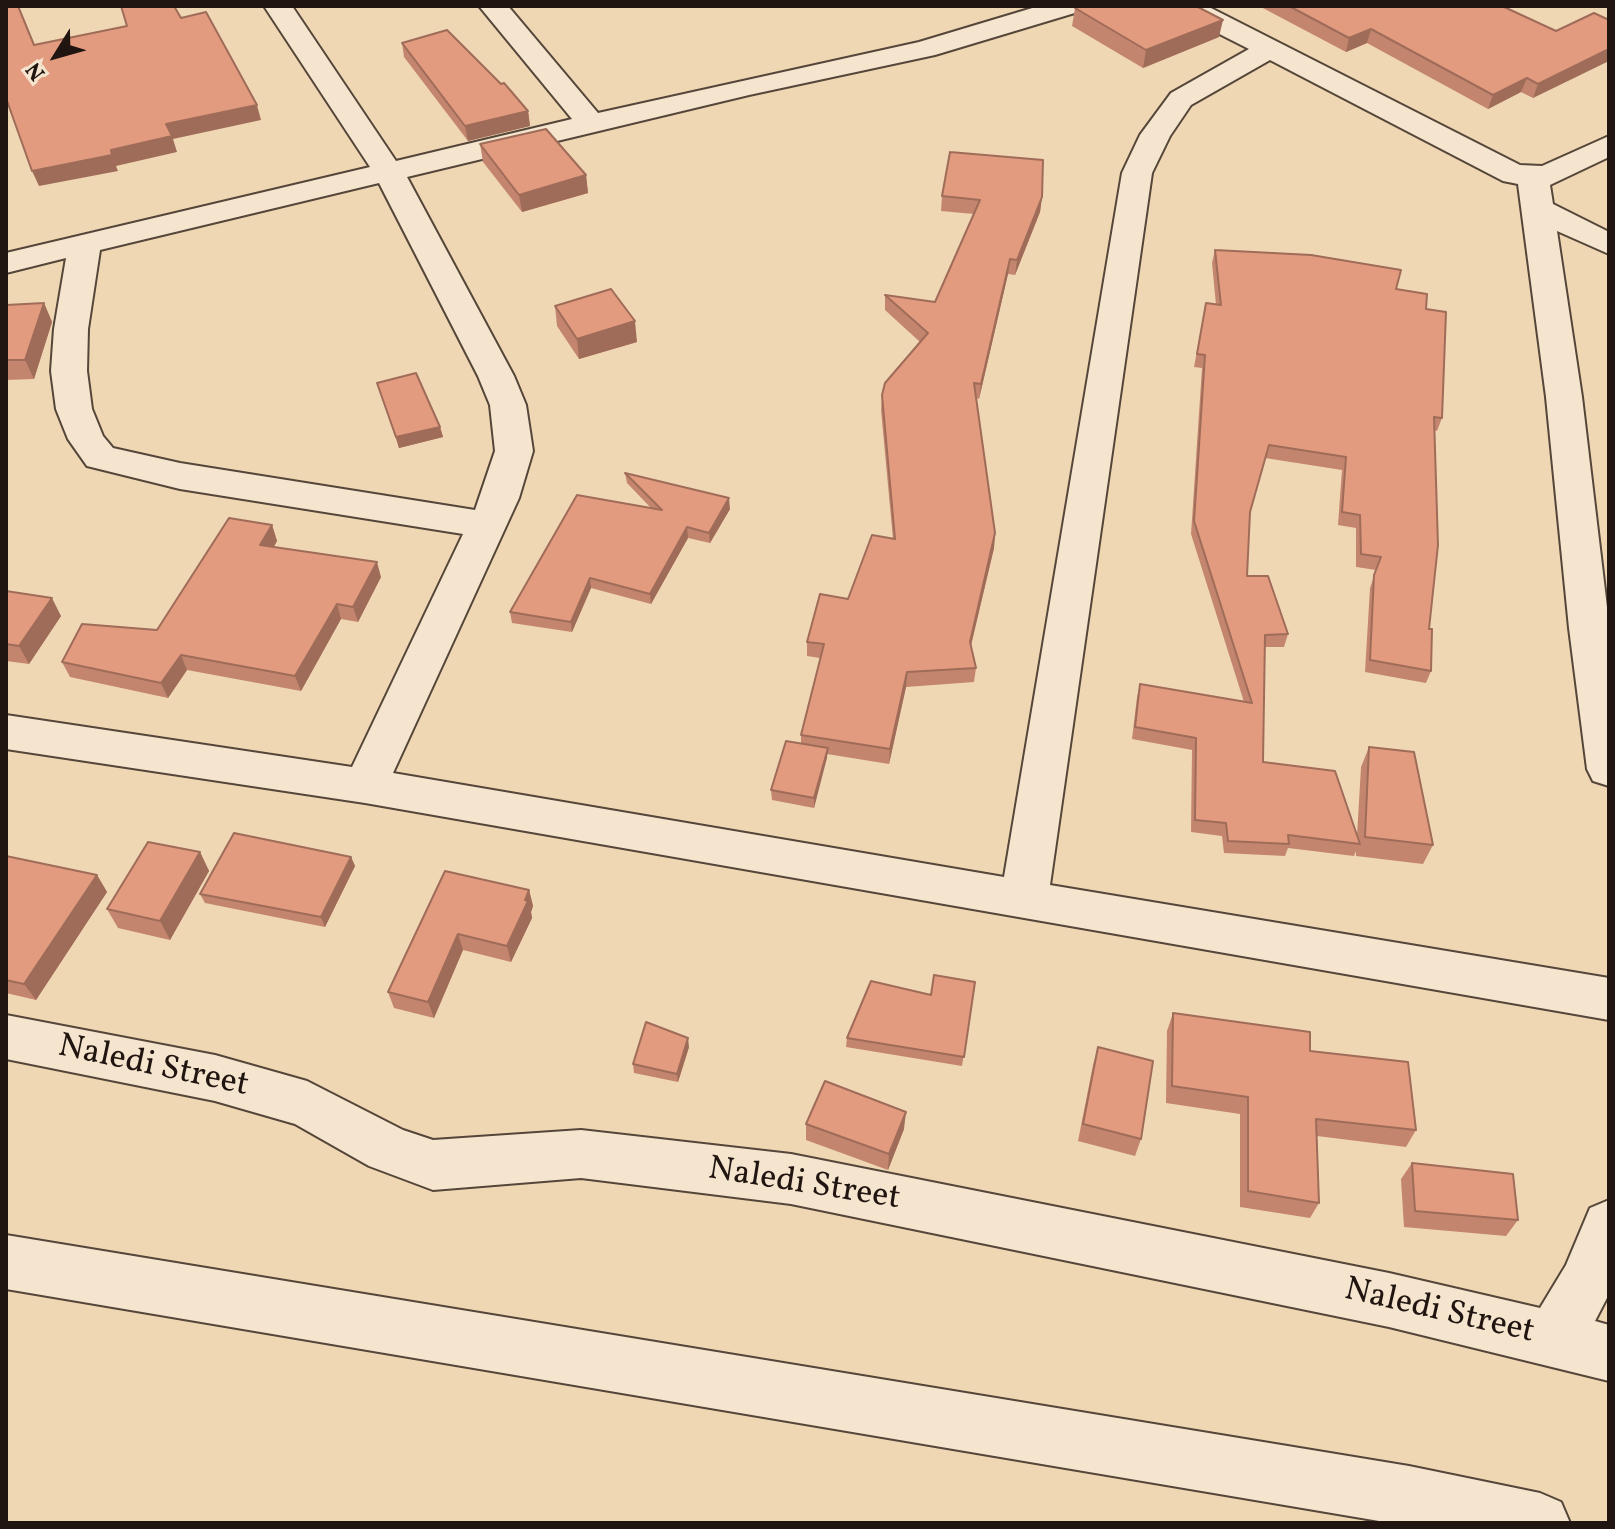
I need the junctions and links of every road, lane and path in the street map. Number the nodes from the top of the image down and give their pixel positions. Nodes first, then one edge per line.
1 (278, 6) edge
2 (493, 6) edge
3 (1068, 6) edge
4 (1186, 6) edge
5 (1268, 50) junction
6 (592, 125) junction
7 (1609, 145) edge
8 (389, 173) junction
9 (1536, 194) junction
10 (1609, 244) edge
11 (85, 245) junction
12 (6, 263) edge
13 (487, 525) junction
14 (1599, 629) edge
15 (6, 732) edge
16 (1609, 769) edge
17 (365, 786) junction
18 (1024, 899) junction
19 (1609, 999) edge
20 (6, 1037) edge
21 (1609, 1226) edge
22 (6, 1262) edge
23 (1553, 1339) junction
24 (1609, 1353) edge
25 (1540, 1523) edge

1 - 8 street
2 - 6 street
3 - 6 street
4 - 5 street
5 - 9 street
5 - 18 street
6 - 8 street
7 - 9 street
8 - 11 street
8 - 13 street
9 - 10 street
9 - 14 street
11 - 12 street
11 - 13 street
13 - 17 street
14 - 16 street
15 - 17 street
17 - 18 street
18 - 19 street
20 - 23 street, Naledi Street
21 - 23 street
22 - 25 street
23 - 24 street, Naledi Street

